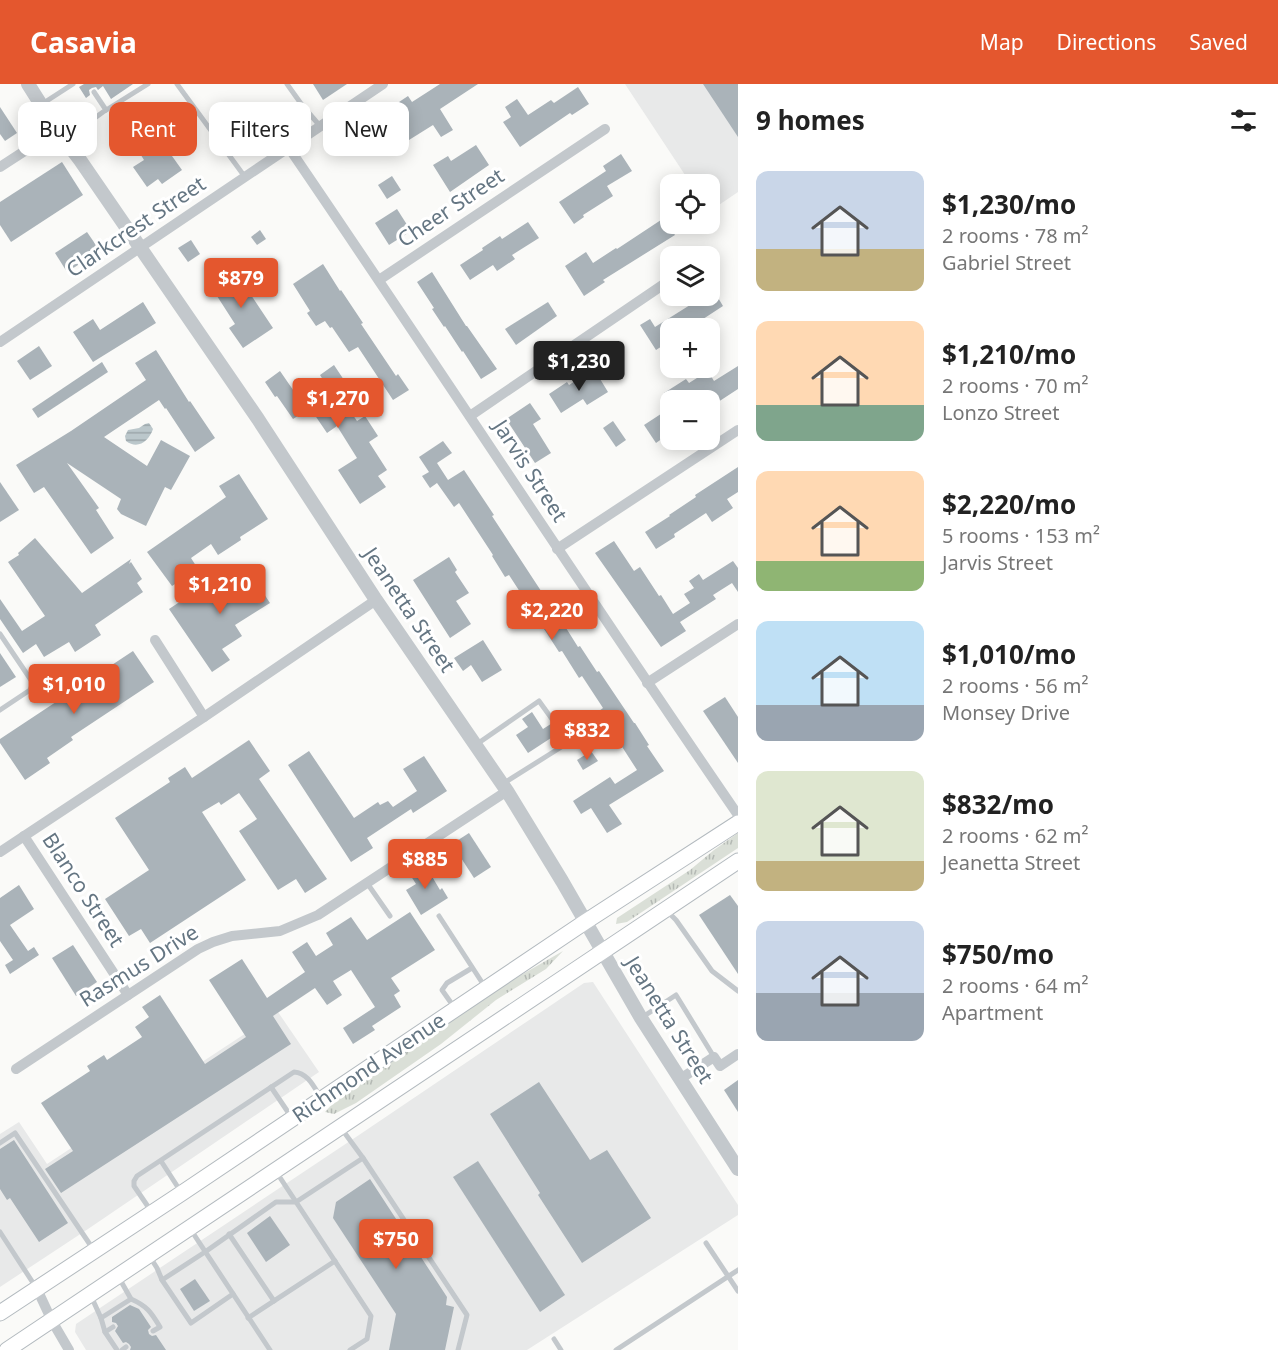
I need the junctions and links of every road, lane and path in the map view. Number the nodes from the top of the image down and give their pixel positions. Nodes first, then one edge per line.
1 (28, 84) edge
2 (73, 84) edge
3 (148, 84) edge
4 (177, 84) edge
5 (287, 84) edge
6 (383, 84) edge
7 (94, 92) dead end
8 (39, 102) edge
9 (46, 102) edge
10 (106, 110) junction
11 (97, 115) edge
12 (320, 126) junction
13 (605, 129) dead end
14 (311, 132) edge
15 (21, 156) edge
16 (77, 156) edge
17 (277, 156) edge
18 (294, 156) edge
19 (0, 167) edge
20 (245, 177) junction
21 (140, 248) junction
22 (379, 280) junction
23 (660, 287) edge
24 (0, 342) edge
25 (470, 416) junction
26 (738, 430) edge
27 (557, 549) junction
28 (376, 600) junction
29 (738, 624) edge
30 (0, 634) edge
31 (155, 640) dead end
32 (647, 683) junction
33 (0, 711) edge
34 (204, 717) junction
35 (552, 719) dead end
36 (566, 744) dead end
37 (475, 745) junction
38 (505, 788) junction
39 (738, 815) edge
40 (738, 823) edge
41 (24, 836) junction
42 (0, 852) edge
43 (737, 865) edge
44 (367, 883) junction
45 (665, 909) junction
46 (390, 916) dead end
47 (439, 916) dead end
48 (585, 922) junction
49 (602, 952) junction
50 (472, 968) junction
51 (486, 989) junction
52 (738, 992) edge
53 (128, 995) junction
54 (456, 1010) junction
55 (641, 1018) junction
56 (738, 1054) edge
57 (714, 1057) junction
58 (16, 1069) dead end
59 (680, 1079) junction
60 (271, 1087) junction
61 (322, 1100) junction
62 (292, 1119) junction
63 (340, 1127) junction
64 (0, 1143) edge
65 (363, 1158) junction
66 (161, 1161) junction
67 (738, 1169) edge
68 (275, 1171) junction
69 (182, 1193) junction
70 (296, 1202) junction
71 (152, 1213) junction
72 (190, 1228) junction
73 (0, 1232) edge
74 (229, 1234) junction
75 (706, 1243) dead end
76 (94, 1251) junction
77 (205, 1252) junction
78 (149, 1256) junction
79 (335, 1261) junction
80 (738, 1270) edge
81 (118, 1276) junction
82 (728, 1276) junction
83 (162, 1280) junction
84 (37, 1289) junction
85 (738, 1291) edge
86 (232, 1294) junction
87 (90, 1295) junction
88 (131, 1299) junction
89 (274, 1301) junction
90 (0, 1313) edge
91 (153, 1316) junction
92 (101, 1318) junction
93 (249, 1318) junction
94 (147, 1320) dead end
95 (52, 1321) junction
96 (113, 1328) dead end
97 (153, 1331) dead end
98 (105, 1332) junction
99 (120, 1337) dead end
100 (554, 1339) dead end
101 (112, 1341) junction
102 (7, 1350) edge
103 (69, 1350) edge
104 (117, 1350) edge
105 (270, 1350) edge
106 (350, 1350) edge
107 (458, 1350) edge
108 (561, 1350) edge
109 (616, 1350) edge

1 - 8 street, Jeanetta Street
2 - 9 lane
3 - 10 lane
4 - 20 lane
5 - 12 lane
6 - 12 street, Clarkcrest Street
7 - 10 lane
10 - 11 lane
12 - 14 street, Clarkcrest Street
13 - 22 street, Cheer Street
15 - 19 street
16 - 21 street, Jeanetta Street
17 - 20 street, Clarkcrest Street
18 - 22 street, Jarvis Street
20 - 21 street, Clarkcrest Street
21 - 24 street, Clarkcrest Street
21 - 28 street, Jeanetta Street
22 - 25 street, Jarvis Street
23 - 25 street
25 - 27 street, Jarvis Street
26 - 27 street
27 - 32 street, Jarvis Street
28 - 34 street
28 - 37 street, Jeanetta Street
29 - 32 street
30 - 33 lane
31 - 34 street
32 - 39 street, Jarvis Street
34 - 41 street
35 - 37 lane
36 - 38 lane
37 - 38 street, Jeanetta Street
38 - 44 street, Rasmus Drive
38 - 48 street, Jeanetta Street
40 - 48 main road, Richmond Avenue
41 - 42 street
41 - 53 street, Blanco Street
43 - 45 main road, Richmond Avenue
44 - 46 lane
44 - 53 street, Rasmus Drive
45 - 49 main road, Richmond Avenue
45 - 52 lane
47 - 50 lane
48 - 49 street, Jeanetta Street
48 - 51 main road, Richmond Avenue
49 - 55 street, Jeanetta Street
49 - 63 main road, Richmond Avenue
50 - 51 lane
50 - 54 lane
51 - 54 main road, Richmond Avenue
53 - 58 street, Rasmus Drive
54 - 61 main road, Richmond Avenue
55 - 57 lane
55 - 59 street, Jeanetta Street
56 - 57 street
57 - 59 street
59 - 67 street, Jeanetta Street
60 - 61 lane
60 - 62 lane
60 - 66 lane
61 - 62 main road, Richmond Avenue
62 - 69 main road, Richmond Avenue
63 - 65 lane
63 - 68 main road, Richmond Avenue
64 - 76 lane
65 - 70 lane
65 - 107 lane
66 - 69 lane
66 - 71 lane
68 - 70 lane
68 - 72 main road, Richmond Avenue
69 - 71 main road, Richmond Avenue
70 - 74 lane
70 - 79 lane
71 - 76 main road, Richmond Avenue
72 - 77 lane
72 - 78 main road, Richmond Avenue
73 - 84 lane
74 - 77 lane
74 - 89 lane
75 - 82 lane
76 - 84 main road, Richmond Avenue
77 - 83 lane
77 - 86 lane
78 - 81 main road, Richmond Avenue
78 - 83 lane
79 - 89 lane
79 - 106 lane
80 - 82 lane
81 - 87 main road, Richmond Avenue
81 - 88 lane
82 - 85 lane
82 - 109 lane
83 - 86 lane
84 - 90 main road, Richmond Avenue
84 - 95 street
86 - 93 lane
87 - 92 lane
87 - 95 main road, Richmond Avenue
88 - 91 lane
88 - 92 lane
89 - 93 lane
91 - 94 lane
91 - 97 lane
92 - 98 lane
93 - 105 lane
95 - 102 main road, Richmond Avenue
95 - 103 street
96 - 98 lane
98 - 101 lane
99 - 101 lane
100 - 108 lane
101 - 104 lane

